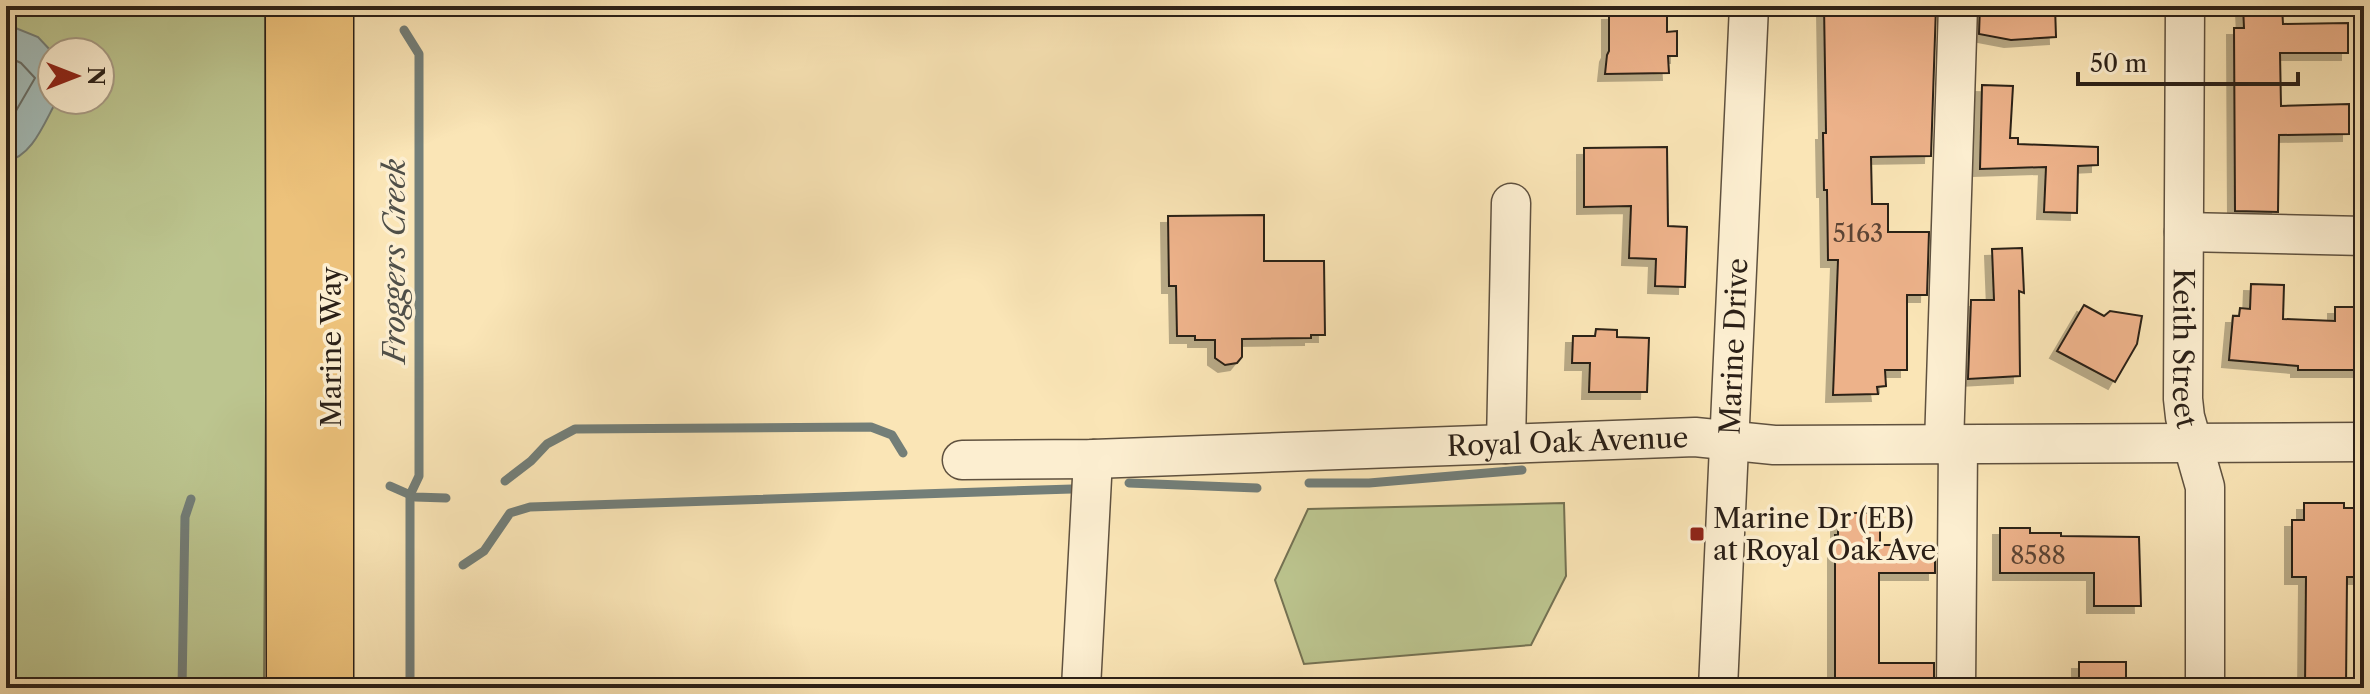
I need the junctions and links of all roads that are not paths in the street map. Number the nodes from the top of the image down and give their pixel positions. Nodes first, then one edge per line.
1 (288, 6) edge
2 (331, 6) edge
3 (1749, 6) edge
4 (1958, 6) edge
5 (2185, 6) edge
6 (1511, 203) dead end
7 (2184, 232) junction
8 (2364, 236) edge
9 (1729, 441) junction
10 (2364, 442) edge
11 (1506, 444) junction
12 (2191, 444) junction
13 (1951, 445) junction
14 (1093, 459) junction
15 (962, 460) dead end
16 (289, 688) edge
17 (331, 688) edge
18 (1081, 688) edge
19 (1718, 688) edge
20 (1956, 688) edge
21 (2205, 688) edge

1 - 16 main road, Marine Way
2 - 17 main road, Marine Way
3 - 9 street, Marine Drive
4 - 13 street
5 - 7 street, Keith Street
6 - 11 street
7 - 8 street
7 - 12 street, Keith Street
9 - 11 street, Royal Oak Avenue
9 - 13 street, Royal Oak Avenue
9 - 19 street, Marine Drive
10 - 12 street, Royal Oak Avenue
11 - 14 street, Royal Oak Avenue
12 - 13 street, Royal Oak Avenue
12 - 21 street, Keith Street
13 - 20 street
14 - 15 street, Royal Oak Avenue
14 - 18 street

